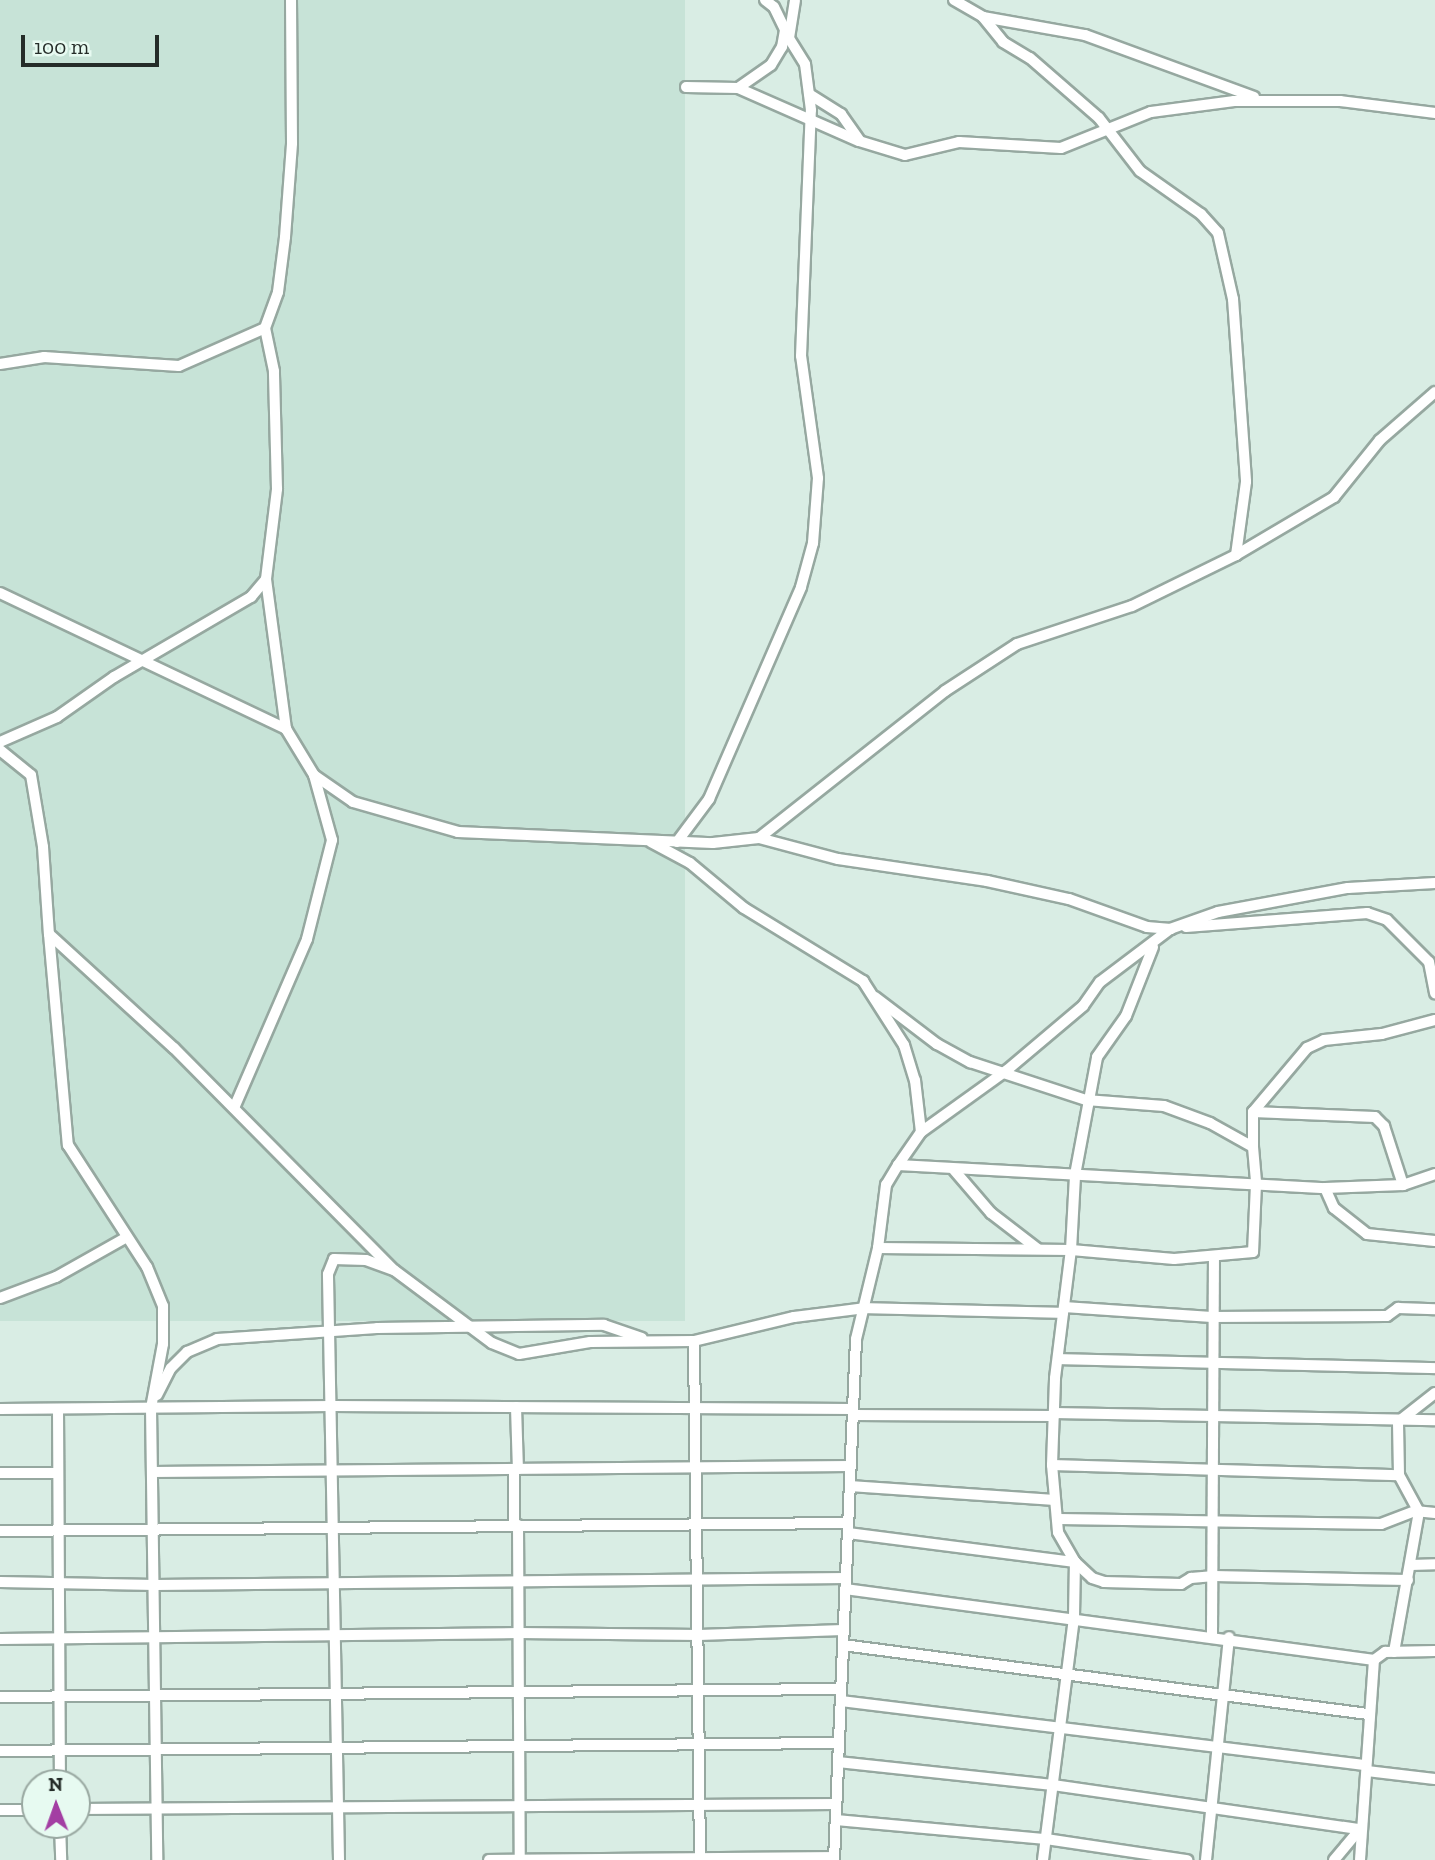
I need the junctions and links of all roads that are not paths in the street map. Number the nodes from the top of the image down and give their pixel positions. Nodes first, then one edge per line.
1 (291, 0) edge
2 (765, 0) edge
3 (795, 0) edge
4 (954, 0) edge
5 (983, 17) junction
6 (787, 34) junction
7 (686, 88) dead end
8 (738, 88) junction
9 (808, 94) junction
10 (1265, 99) junction
11 (1435, 113) edge
12 (810, 119) junction
13 (1110, 127) junction
14 (859, 141) junction
15 (265, 328) junction
16 (0, 364) edge
17 (1435, 392) edge
18 (1236, 555) junction
19 (265, 579) junction
20 (0, 593) edge
21 (142, 661) junction
22 (286, 730) junction
23 (0, 742) edge
24 (0, 750) edge
25 (314, 775) junction
26 (760, 838) junction
27 (647, 840) junction
28 (677, 842) junction
29 (1435, 883) edge
30 (1170, 929) junction
31 (49, 933) junction
32 (1155, 943) junction
33 (1435, 989) edge
34 (875, 997) junction
35 (1435, 1020) edge
36 (1006, 1071) junction
37 (1086, 1100) junction
38 (234, 1108) junction
39 (1252, 1112) junction
40 (921, 1132) junction
41 (1253, 1147) junction
42 (898, 1165) junction
43 (954, 1170) junction
44 (1435, 1174) edge
45 (1075, 1175) junction
46 (1256, 1184) junction
47 (1403, 1185) junction
48 (1325, 1188) junction
49 (127, 1237) junction
50 (1435, 1241) edge
51 (878, 1248) junction
52 (1039, 1250) junction
53 (1071, 1250) junction
54 (1214, 1256) junction
55 (394, 1270) junction
56 (0, 1298) edge
57 (865, 1308) junction
58 (1435, 1309) edge
59 (1063, 1310) junction
60 (1212, 1317) junction
61 (470, 1326) junction
62 (330, 1330) junction
63 (655, 1341) junction
64 (694, 1341) junction
65 (1060, 1359) junction
66 (1212, 1363) junction
67 (1435, 1367) edge
68 (1435, 1393) edge
69 (333, 1406) junction
70 (695, 1406) junction
71 (516, 1407) junction
72 (151, 1408) junction
73 (0, 1409) edge
74 (58, 1409) junction
75 (853, 1412) junction
76 (1054, 1415) junction
77 (1212, 1418) junction
78 (1435, 1420) edge
79 (1398, 1422) junction
80 (850, 1465) junction
81 (1052, 1465) junction
82 (696, 1466) junction
83 (1212, 1468) junction
84 (333, 1469) junction
85 (516, 1469) junction
86 (152, 1472) junction
87 (58, 1473) junction
88 (0, 1474) edge
89 (1399, 1475) junction
90 (850, 1486) junction
91 (1054, 1500) junction
92 (1419, 1512) junction
93 (1435, 1513) edge
94 (1059, 1519) junction
95 (696, 1523) junction
96 (1214, 1523) junction
97 (516, 1525) junction
98 (334, 1527) junction
99 (848, 1528) junction
100 (152, 1529) junction
101 (58, 1530) junction
102 (0, 1531) edge
103 (1075, 1562) junction
104 (1435, 1564) edge
105 (1411, 1565) junction
106 (1214, 1576) junction
107 (1408, 1580) junction
108 (59, 1581) junction
109 (699, 1581) junction
110 (0, 1582) edge
111 (333, 1582) junction
112 (518, 1582) junction
113 (845, 1583) junction
114 (155, 1585) junction
115 (1074, 1617) junction
116 (844, 1630) junction
117 (519, 1633) junction
118 (699, 1635) junction
119 (1212, 1635) junction
120 (154, 1637) junction
121 (1229, 1637) junction
122 (59, 1638) junction
123 (337, 1638) junction
124 (0, 1639) edge
125 (843, 1645) junction
126 (1435, 1651) edge
127 (1394, 1652) junction
128 (1374, 1660) junction
129 (1066, 1675) junction
130 (698, 1689) junction
131 (841, 1689) junction
132 (519, 1691) junction
133 (338, 1693) junction
134 (1223, 1694) junction
135 (155, 1696) junction
136 (60, 1697) junction
137 (0, 1698) edge
138 (841, 1701) junction
139 (1368, 1714) junction
140 (1060, 1728) junction
141 (698, 1743) junction
142 (839, 1743) junction
143 (519, 1745) junction
144 (155, 1749) junction
145 (1218, 1749) junction
146 (338, 1750) junction
147 (0, 1751) edge
148 (60, 1751) junction
149 (838, 1762) junction
150 (1365, 1768) junction
151 (60, 1769) edge
152 (1435, 1779) edge
153 (1053, 1785) junction
154 (699, 1802) junction
155 (520, 1804) junction
156 (836, 1804) junction
157 (338, 1806) junction
158 (1211, 1806) junction
159 (156, 1808) junction
160 (91, 1809) edge
161 (0, 1810) edge
162 (21, 1810) edge
163 (836, 1820) junction
164 (1360, 1829) junction
165 (60, 1839) edge
166 (1046, 1839) junction
167 (834, 1858) edge
168 (700, 1859) edge
169 (61, 1860) edge
170 (157, 1860) edge
171 (339, 1860) edge
172 (489, 1860) edge
173 (520, 1860) edge
174 (1043, 1860) edge
175 (1187, 1860) edge
176 (1206, 1860) edge
177 (1334, 1860) edge
178 (1360, 1860) edge

1 - 15 street
2 - 6 street
3 - 6 street
4 - 5 street
5 - 10 street
5 - 13 street
6 - 8 street
6 - 9 street
7 - 8 street
8 - 12 street
9 - 12 street
9 - 14 street
10 - 11 street
10 - 13 street
12 - 14 street
12 - 28 street
13 - 14 street
13 - 18 street
15 - 16 street
15 - 19 street
17 - 18 street
18 - 26 street
19 - 21 street
19 - 22 street
20 - 21 street
21 - 22 street
21 - 23 street
22 - 25 street
24 - 31 street
25 - 27 street
25 - 38 street
26 - 28 street
26 - 30 street
27 - 28 street
27 - 34 street
29 - 30 street
30 - 32 street
30 - 33 street
31 - 38 street
31 - 49 street
32 - 36 street
32 - 37 street
34 - 36 street
34 - 40 street
35 - 39 street
36 - 37 street
36 - 40 street
37 - 41 street
37 - 45 street
38 - 55 street
39 - 41 street
39 - 47 street
40 - 42 street
41 - 46 street
42 - 43 street
42 - 51 street
43 - 45 street
43 - 52 street
44 - 47 street
45 - 46 street
45 - 53 street
46 - 48 street
46 - 54 street
47 - 48 street
48 - 50 street
49 - 56 street
49 - 72 street
51 - 52 street
51 - 57 street
52 - 53 street
53 - 54 street
53 - 59 street
54 - 60 street
55 - 61 street
55 - 62 street
57 - 59 street
57 - 64 street
57 - 75 street
58 - 60 street
59 - 60 street
59 - 65 street
60 - 66 street
61 - 62 street
61 - 63 street
61 - 63 street
62 - 69 street
62 - 72 street
63 - 64 street
64 - 70 street
65 - 66 street
65 - 76 street
66 - 67 street
66 - 77 street
68 - 79 street
69 - 71 street
69 - 72 street
69 - 84 street
70 - 71 street
70 - 75 street
70 - 82 street
71 - 85 street
72 - 74 street
72 - 86 street
73 - 74 street
74 - 87 street
75 - 76 street
75 - 80 street
76 - 77 street
76 - 81 street
77 - 79 street
77 - 83 street
78 - 79 street
79 - 89 street
80 - 82 street
80 - 90 street
81 - 83 street
81 - 91 street
82 - 85 street
82 - 95 street
83 - 89 street
83 - 96 street
84 - 85 street
84 - 86 street
84 - 98 street
85 - 97 street
86 - 100 street
87 - 88 street
87 - 101 street
89 - 92 street
90 - 91 street
90 - 99 street
91 - 94 street
92 - 93 street
92 - 96 street
92 - 105 street
94 - 96 street
94 - 103 street
95 - 97 street
95 - 99 street
95 - 109 street
96 - 106 street
97 - 98 street
97 - 112 street
98 - 100 street
98 - 111 street
99 - 103 street
99 - 113 street
100 - 101 street
100 - 114 street
101 - 102 street
101 - 108 street
103 - 106 street
103 - 115 street
104 - 105 street
105 - 107 street
106 - 107 street
106 - 119 street
107 - 127 street
108 - 110 street
108 - 114 street
108 - 122 street
109 - 112 street
109 - 113 street
109 - 118 street
111 - 112 street
111 - 114 street
111 - 123 street
112 - 117 street
113 - 115 street
113 - 116 street
114 - 120 street
115 - 119 street
115 - 129 street
116 - 118 street
116 - 125 street
117 - 118 street
117 - 123 street
117 - 132 street
118 - 130 street
119 - 121 street
120 - 122 street
120 - 123 street
120 - 135 street
121 - 128 street
121 - 134 street
122 - 124 street
122 - 136 street
123 - 133 street
125 - 129 street
125 - 131 street
126 - 127 street
127 - 128 street
128 - 139 street
129 - 134 street
129 - 140 street
130 - 131 street
130 - 132 street
130 - 141 street
131 - 138 street
132 - 133 street
132 - 143 street
133 - 135 street
133 - 146 street
134 - 139 street
134 - 145 street
135 - 136 street
135 - 144 street
136 - 137 street
136 - 148 street
138 - 140 street
138 - 142 street
139 - 150 street
140 - 145 street
140 - 153 street
141 - 142 street
141 - 143 street
141 - 154 street
142 - 149 street
143 - 146 street
143 - 155 street
144 - 146 street
144 - 148 street
144 - 159 street
145 - 150 street
145 - 158 street
146 - 157 street
147 - 148 street
148 - 151 street
149 - 153 street
149 - 156 street
150 - 152 street
150 - 164 street
153 - 158 street
153 - 166 street
154 - 155 street
154 - 156 street
154 - 168 street
155 - 157 street
155 - 173 street
156 - 163 street
157 - 159 street
157 - 171 street
158 - 164 street
158 - 176 street
159 - 160 street
159 - 170 street
161 - 162 street
163 - 166 street
163 - 167 street
164 - 177 street
164 - 178 street
165 - 169 street
166 - 174 street
166 - 175 street
167 - 168 street
168 - 173 street
172 - 173 street

